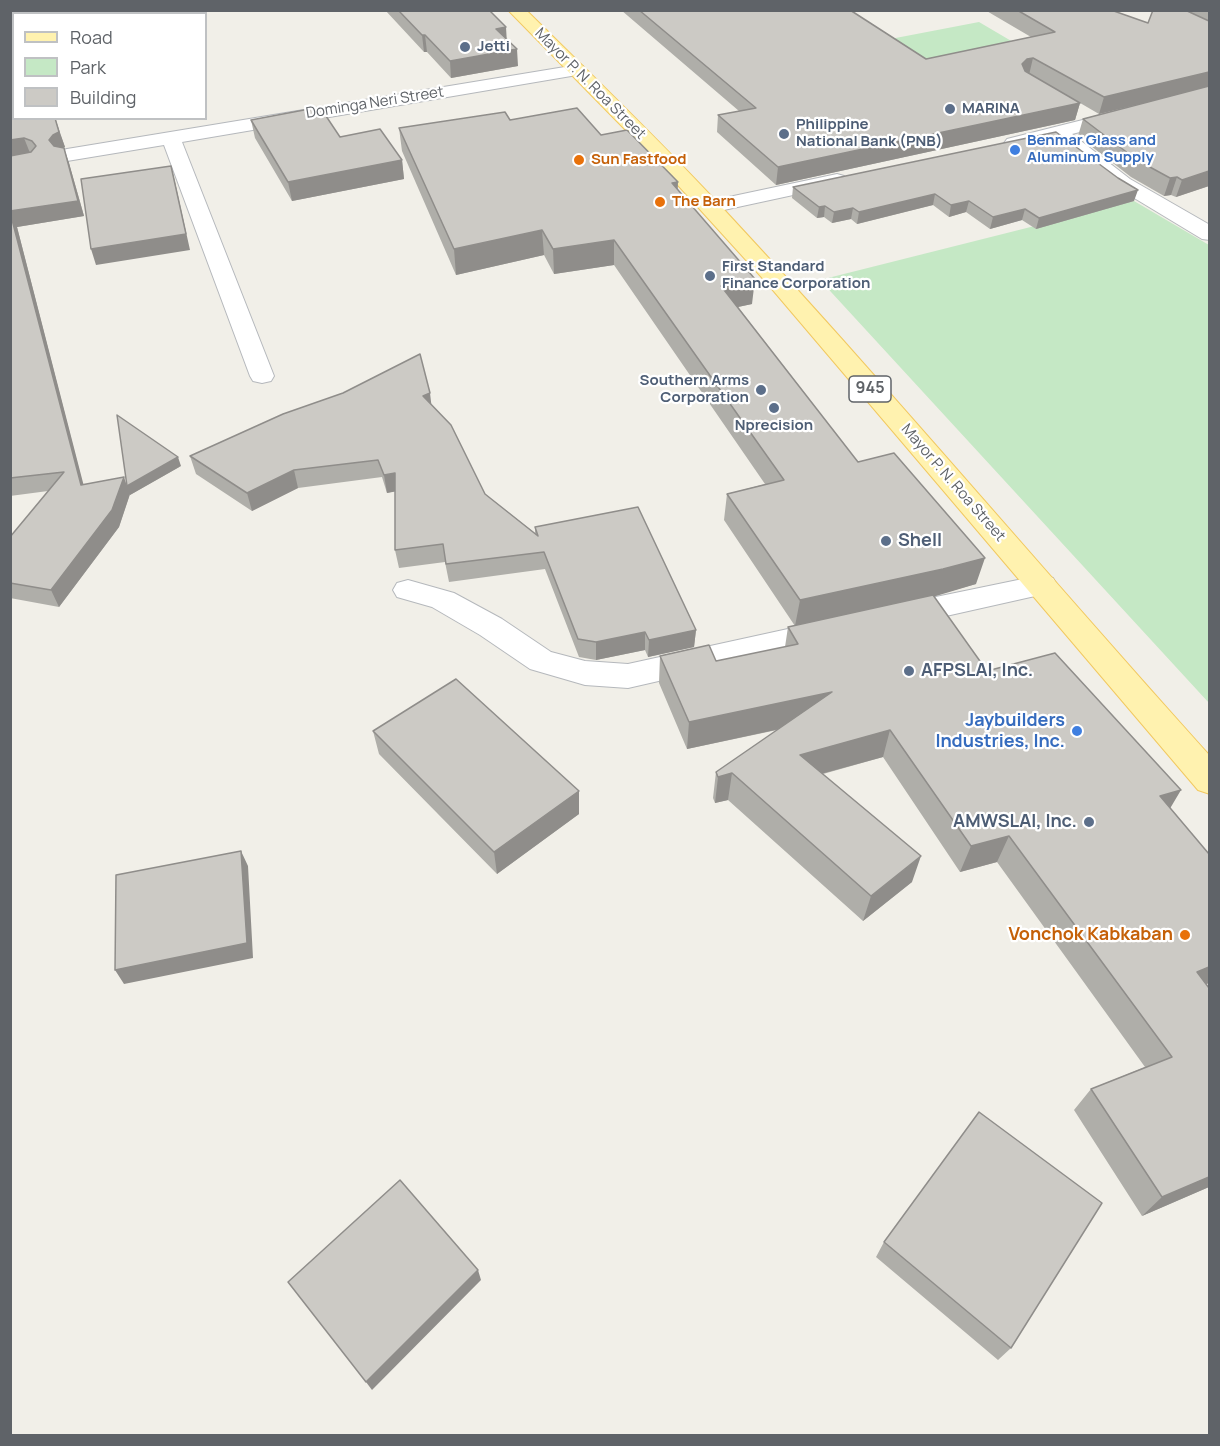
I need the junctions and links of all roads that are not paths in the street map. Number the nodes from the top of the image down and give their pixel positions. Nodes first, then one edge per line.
1 (516, 10) edge
2 (577, 70) junction
3 (1209, 93) edge
4 (1076, 111) edge
5 (1095, 122) junction
6 (1058, 133) junction
7 (171, 137) junction
8 (1000, 146) edge
9 (67, 155) edge
10 (861, 175) edge
11 (710, 207) junction
12 (1209, 234) edge
13 (262, 376) dead end
14 (1042, 585) junction
15 (408, 590) dead end
16 (1209, 780) edge

1 - 2 main road, Mayor P. N. Roa Street / 945
2 - 7 street, Dominga Neri Street
2 - 11 main road, Mayor P. N. Roa Street / 945
3 - 5 street
4 - 5 street
5 - 6 street
6 - 8 street
6 - 12 street
7 - 9 street, Dominga Neri Street
7 - 13 street
10 - 11 street
11 - 14 main road, Mayor P. N. Roa Street / 945
14 - 15 street
14 - 16 main road, Mayor P. N. Roa Street / 945

